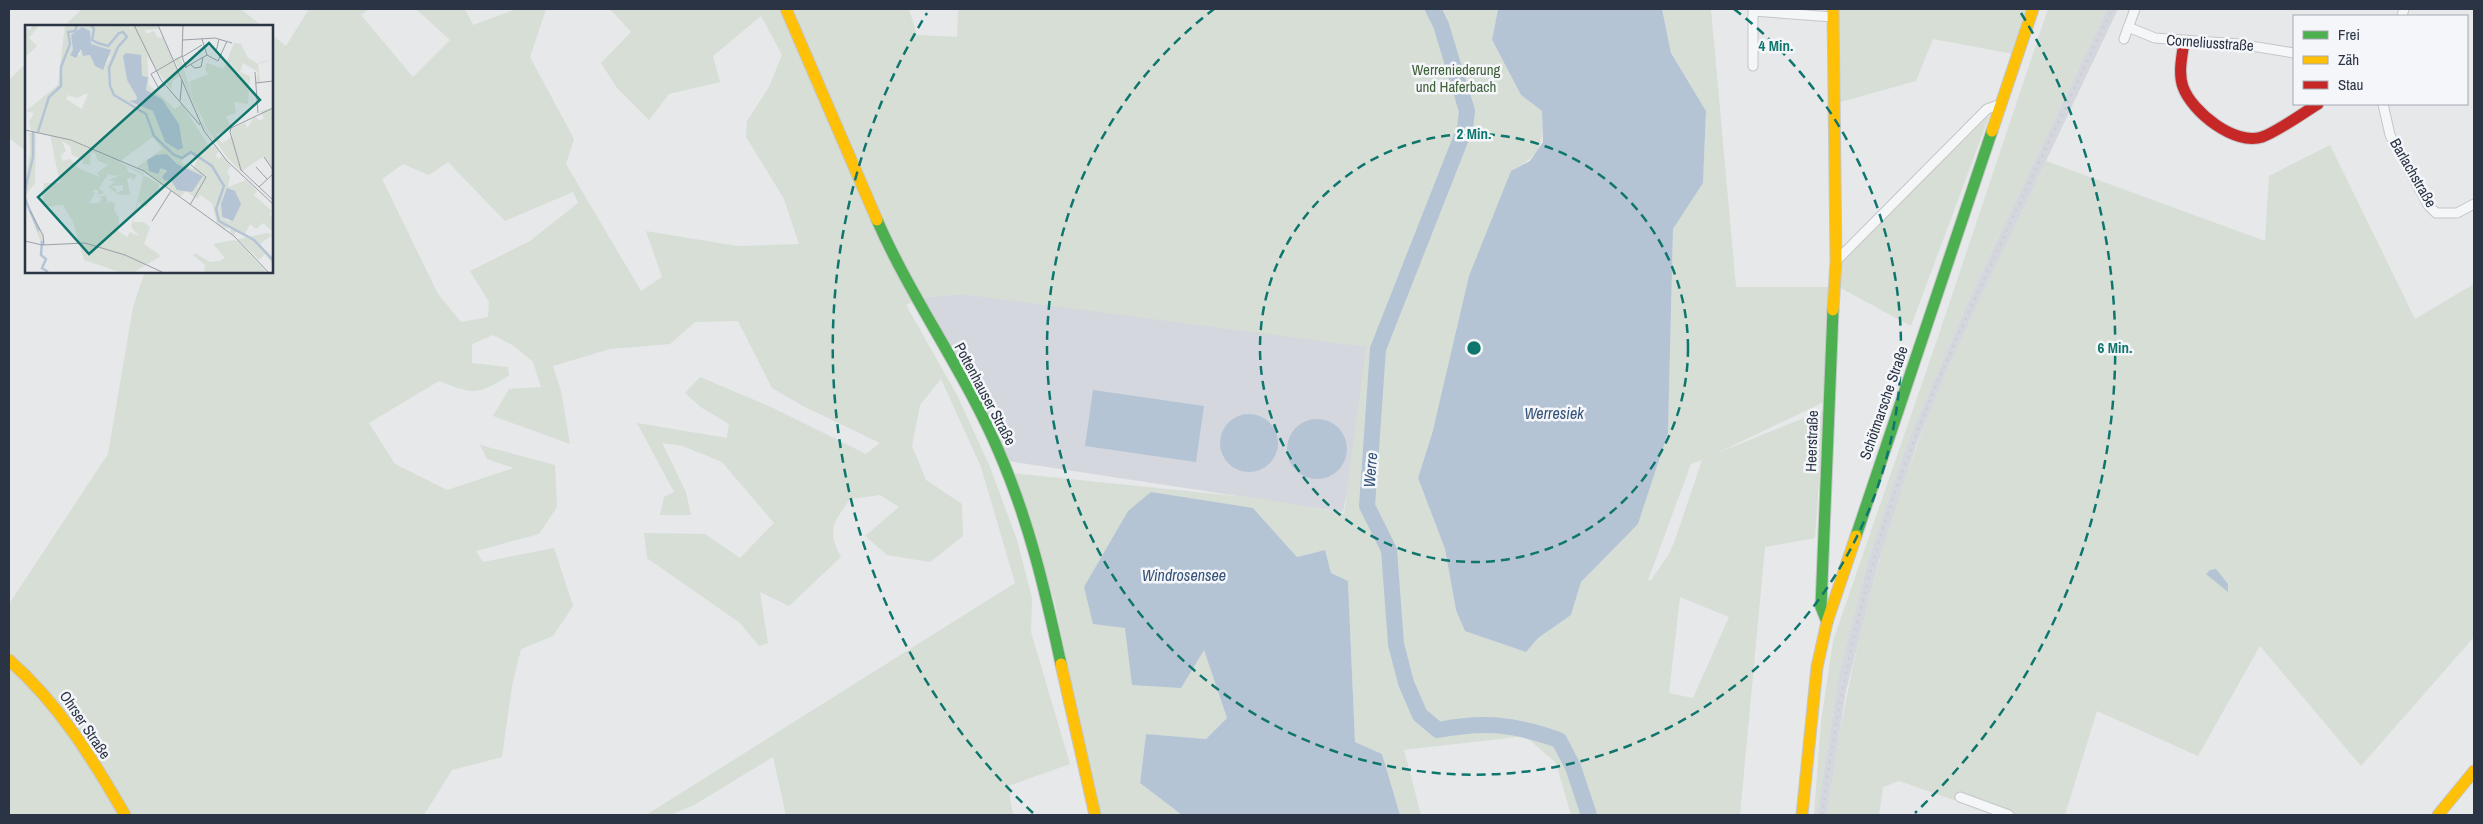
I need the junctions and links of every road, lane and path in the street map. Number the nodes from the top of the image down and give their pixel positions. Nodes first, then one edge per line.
1 (786, 9) edge
2 (2033, 9) edge
3 (2135, 9) edge
4 (1753, 10) edge
5 (1833, 13) edge
6 (2128, 27) junction
7 (2124, 39) dead end
8 (2184, 42) junction
9 (2293, 53) edge
10 (1753, 66) dead end
11 (2001, 104) junction
12 (2316, 105) edge
13 (2383, 105) edge
14 (2474, 204) edge
15 (1836, 261) junction
16 (1827, 622) junction
17 (9, 660) edge
18 (2474, 772) edge
19 (1960, 797) dead end
20 (125, 815) edge
21 (1095, 815) edge
22 (1802, 815) edge
23 (2009, 815) edge
24 (2438, 815) edge

1 - 21 street, Pottenhauser Straße
2 - 11 street, Schötmarsche Straße
3 - 6 street
4 - 5 street
4 - 10 street
5 - 15 street, Heerstraße
6 - 7 street
6 - 8 street, Corneliusstraße
8 - 9 street, Corneliusstraße
8 - 12 street
11 - 15 street
11 - 16 street, Schötmarsche Straße
13 - 14 street, Barlachstraße
15 - 16 street, Heerstraße
16 - 22 street, Schötmarsche Straße
17 - 20 street, Ohrser Straße
18 - 24 street
19 - 23 street

